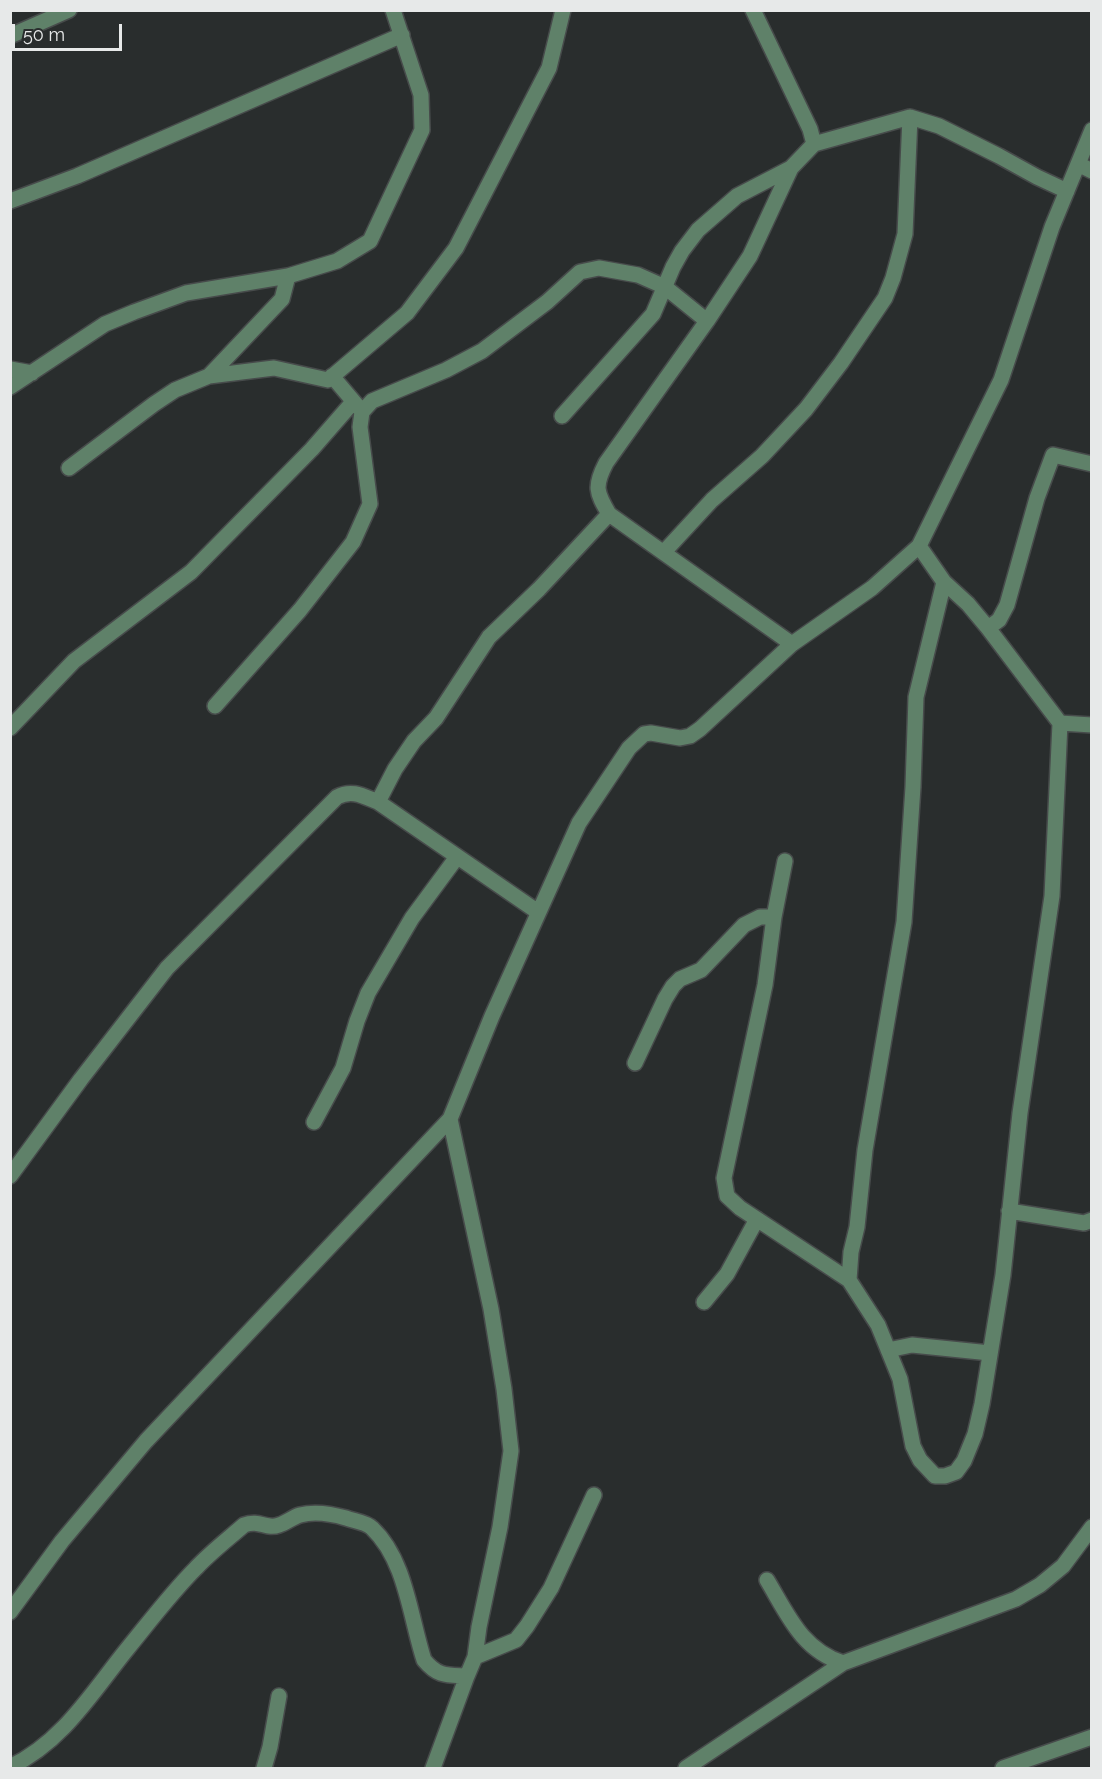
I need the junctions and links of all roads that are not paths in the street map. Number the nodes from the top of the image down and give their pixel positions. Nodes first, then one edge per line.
1 (69, 10) edge
2 (393, 10) edge
3 (563, 10) edge
4 (753, 10) edge
5 (402, 35) junction
6 (10, 36) edge
7 (909, 117) junction
8 (1092, 130) edge
9 (814, 144) junction
10 (791, 168) junction
11 (1085, 168) edge
12 (1067, 191) junction
13 (10, 201) edge
14 (288, 276) junction
15 (665, 287) junction
16 (707, 321) junction
17 (10, 369) edge
18 (32, 373) junction
19 (209, 376) junction
20 (332, 376) junction
21 (10, 387) edge
22 (358, 407) junction
23 (562, 416) dead end
24 (1092, 464) edge
25 (69, 468) dead end
26 (609, 514) junction
27 (919, 546) junction
28 (664, 552) junction
29 (944, 582) junction
30 (988, 628) junction
31 (792, 644) junction
32 (215, 706) dead end
33 (1060, 723) junction
34 (1092, 725) edge
35 (10, 728) edge
36 (378, 802) junction
37 (457, 857) junction
38 (785, 861) dead end
39 (538, 912) junction
40 (774, 917) junction
41 (635, 1063) dead end
42 (450, 1119) junction
43 (314, 1122) dead end
44 (10, 1176) edge
45 (1010, 1211) junction
46 (756, 1219) junction
47 (1092, 1220) edge
48 (849, 1280) junction
49 (704, 1302) dead end
50 (888, 1350) junction
51 (990, 1353) junction
52 (594, 1495) dead end
53 (1092, 1527) edge
54 (767, 1580) dead end
55 (10, 1612) edge
56 (475, 1657) junction
57 (843, 1664) junction
58 (467, 1676) junction
59 (279, 1696) dead end
60 (1092, 1737) edge
61 (10, 1767) edge
62 (264, 1768) edge
63 (433, 1768) edge
64 (686, 1768) edge
65 (1003, 1768) edge

1 - 6 street
2 - 5 street
3 - 20 street
4 - 9 street
5 - 13 street
5 - 14 street
7 - 9 street
7 - 12 street
7 - 28 street
8 - 11 street
9 - 10 street
10 - 15 street
10 - 16 street
11 - 12 street
12 - 27 street
14 - 18 street
14 - 19 street
15 - 16 street
15 - 22 street
15 - 23 street
16 - 26 street
17 - 18 street
18 - 21 street
19 - 20 street
19 - 25 street
20 - 22 street
22 - 32 street
22 - 35 street
24 - 30 street
26 - 28 street
26 - 36 street
27 - 29 street
27 - 31 street
28 - 31 street
29 - 30 street
29 - 48 street
30 - 33 street
31 - 39 street
33 - 34 street
33 - 45 street
36 - 37 street
36 - 44 street
37 - 39 street
37 - 43 street
38 - 40 street
39 - 42 street
40 - 41 street
40 - 46 street
42 - 55 street
42 - 56 street
45 - 47 street
45 - 51 street
46 - 48 street
46 - 49 street
48 - 50 street
50 - 51 street
50 - 51 street
52 - 56 street
53 - 57 street
54 - 57 street
56 - 58 street
57 - 64 street
58 - 61 street
58 - 63 street
59 - 62 street
60 - 65 street

